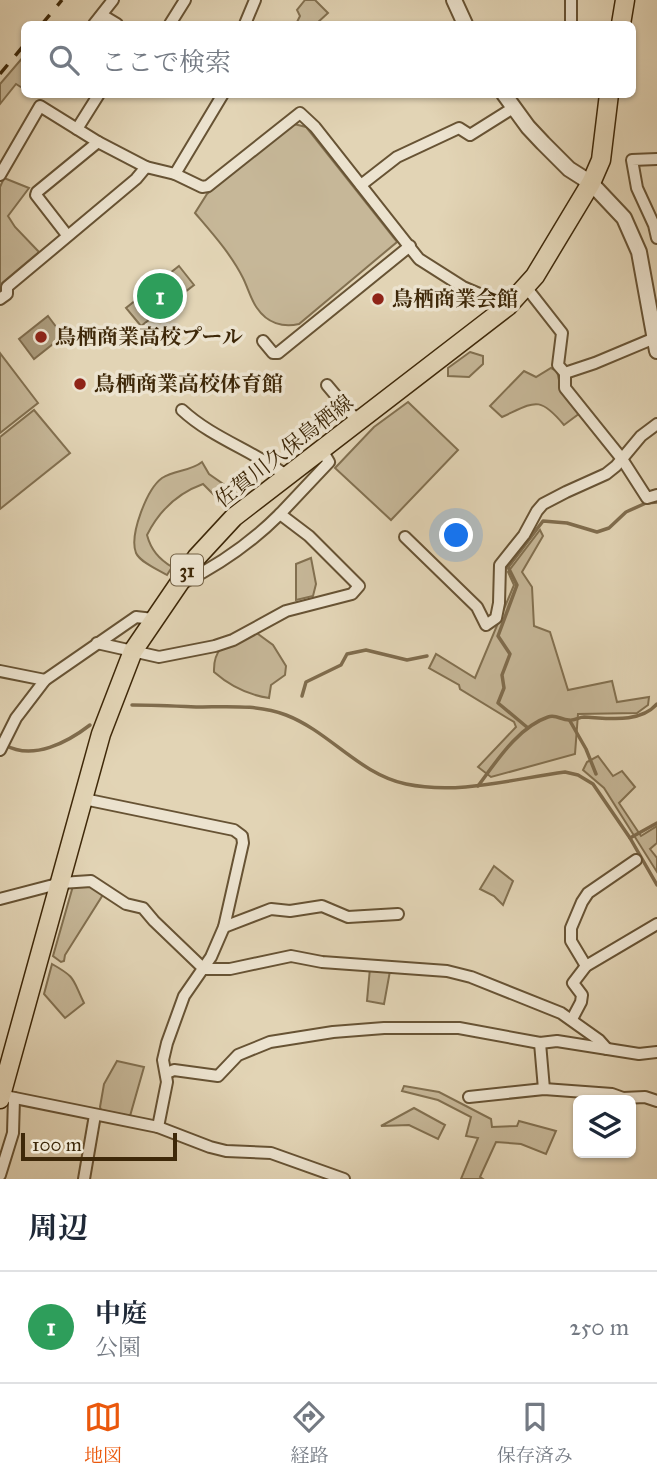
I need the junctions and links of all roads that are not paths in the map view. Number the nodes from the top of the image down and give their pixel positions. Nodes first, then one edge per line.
1 (113, 0) edge
2 (185, 0) edge
3 (255, 0) edge
4 (454, 0) edge
5 (571, 0) edge
6 (625, 0) edge
7 (98, 20) edge
8 (172, 21) edge
9 (246, 21) edge
10 (464, 21) edge
11 (571, 21) edge
12 (622, 21) edge
13 (96, 98) edge
14 (221, 98) edge
15 (507, 98) edge
16 (609, 98) edge
17 (513, 107) junction
18 (77, 129) junction
19 (98, 142) junction
20 (657, 159) edge
21 (146, 167) junction
22 (175, 174) junction
23 (0, 175) edge
24 (591, 183) junction
25 (361, 185) junction
26 (651, 209) edge
27 (67, 235) junction
28 (657, 238) edge
29 (410, 246) junction
30 (526, 286) junction
31 (0, 299) edge
32 (508, 306) junction
33 (263, 341) dead end
34 (656, 342) edge
35 (565, 373) junction
36 (327, 385) dead end
37 (181, 410) dead end
38 (358, 422) junction
39 (657, 424) edge
40 (322, 450) junction
41 (622, 459) junction
42 (287, 476) junction
43 (657, 495) edge
44 (279, 514) junction
45 (405, 537) dead end
46 (174, 588) junction
47 (153, 619) junction
48 (97, 643) junction
49 (133, 651) junction
50 (0, 671) edge
51 (45, 680) junction
52 (0, 750) edge
53 (84, 799) junction
54 (636, 860) dead end
55 (61, 883) junction
56 (0, 899) edge
57 (398, 914) dead end
58 (657, 924) edge
59 (224, 927) junction
60 (586, 966) junction
61 (204, 969) junction
62 (572, 1019) junction
63 (540, 1043) junction
64 (607, 1049) junction
65 (657, 1052) edge
66 (167, 1073) junction
67 (544, 1089) junction
68 (4, 1097) edge
69 (470, 1097) dead end
70 (657, 1101) edge
71 (95, 1115) junction
72 (158, 1127) junction
73 (0, 1175) edge
74 (84, 1179) edge
75 (344, 1179) edge

1 - 7 street
2 - 8 street
3 - 9 street
4 - 10 street
5 - 11 street
6 - 12 main road
13 - 18 street
14 - 22 street
15 - 17 street
16 - 24 main road, 佐賀川久保鳥栖線 / 31
17 - 24 street
17 - 25 street
18 - 19 street
18 - 23 street
19 - 21 street
19 - 27 street
20 - 26 street
21 - 22 street
21 - 27 street
22 - 25 street
24 - 30 main road, 佐賀川久保鳥栖線 / 31
24 - 34 street
25 - 29 street
26 - 28 street
27 - 31 street
29 - 32 street
29 - 33 street
30 - 32 main road, 佐賀川久保鳥栖線 / 31
30 - 35 street
32 - 38 main road, 佐賀川久保鳥栖線 / 31
34 - 35 street
35 - 41 street
36 - 38 street
37 - 42 street
38 - 40 main road, 佐賀川久保鳥栖線 / 31
39 - 41 street
40 - 42 main road, 佐賀川久保鳥栖線 / 31
40 - 44 street
41 - 43 street
41 - 45 street
42 - 46 main road, 佐賀川久保鳥栖線 / 31
44 - 46 street
44 - 49 street
46 - 47 main road, 佐賀川久保鳥栖線 / 31
47 - 48 street
47 - 49 main road, 佐賀川久保鳥栖線 / 31
48 - 49 street
48 - 51 street
49 - 53 main road, 佐賀川久保鳥栖線 / 31
50 - 51 street
51 - 52 street
53 - 55 main road, 佐賀川久保鳥栖線 / 31
53 - 59 street
54 - 60 street
55 - 56 street
55 - 61 street
55 - 68 main road, 佐賀川久保鳥栖線 / 31
57 - 59 street
58 - 60 street
59 - 61 street
60 - 62 street
61 - 62 street
61 - 66 street
62 - 64 street
63 - 64 street
63 - 66 street
63 - 67 street
64 - 65 street
66 - 72 street
67 - 69 street
67 - 70 street
68 - 71 street
68 - 73 street
71 - 72 street
71 - 74 street
72 - 75 street

